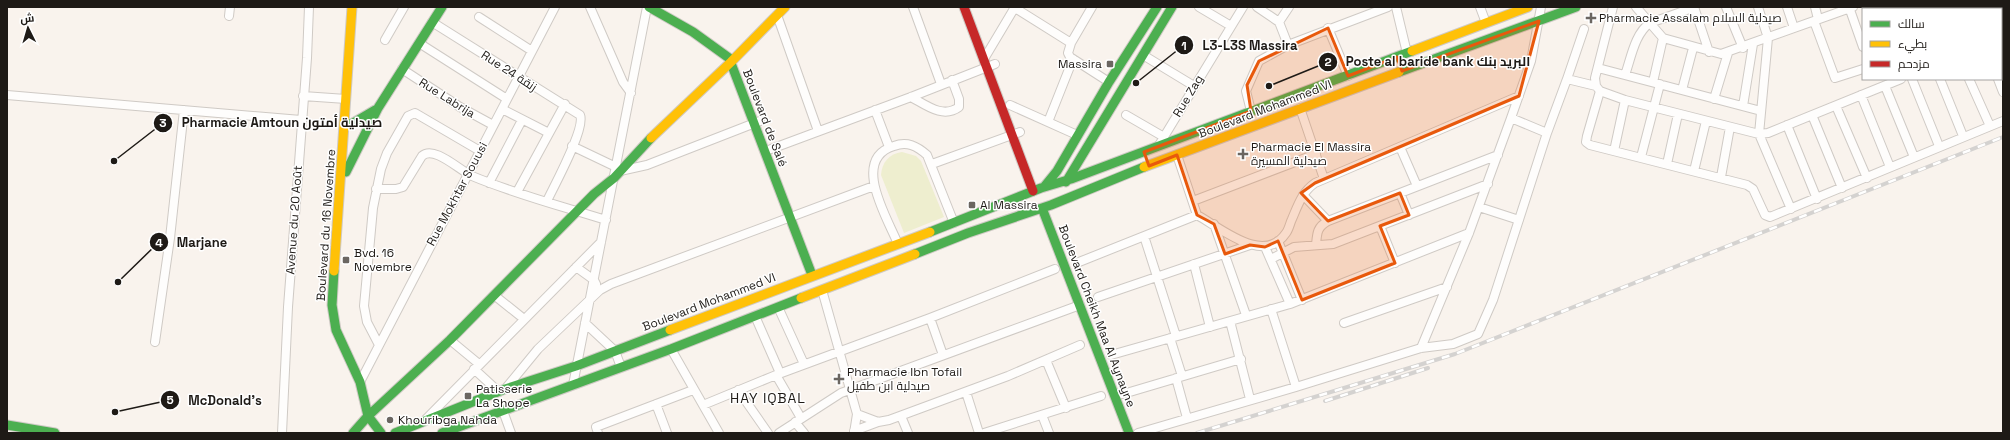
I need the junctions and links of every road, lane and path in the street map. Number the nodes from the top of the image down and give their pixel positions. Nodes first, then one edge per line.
1 (230, 7) edge
2 (309, 7) edge
3 (352, 7) edge
4 (404, 7) edge
5 (442, 7) edge
6 (554, 7) edge
7 (590, 7) edge
8 (648, 7) edge
9 (665, 7) edge
10 (785, 7) edge
11 (913, 7) edge
12 (964, 7) edge
13 (973, 7) edge
14 (1092, 7) edge
15 (1157, 7) edge
16 (1172, 7) edge
17 (1199, 7) edge
18 (1243, 7) edge
19 (1257, 7) edge
20 (1289, 7) edge
21 (1388, 7) edge
22 (1396, 7) edge
23 (1480, 7) edge
24 (1528, 7) edge
25 (1541, 7) edge
26 (1576, 7) edge
27 (1613, 7) edge
28 (1636, 7) edge
29 (1695, 7) edge
30 (1726, 7) edge
31 (1758, 7) edge
32 (1787, 7) edge
33 (1815, 7) edge
34 (1015, 8) edge
35 (1850, 8) edge
36 (777, 15) junction
37 (229, 16) dead end
38 (479, 17) dead end
39 (1816, 20) junction
40 (1539, 21) junction
41 (432, 22) junction
42 (1279, 22) junction
43 (1486, 22) junction
44 (1650, 23) junction
45 (1231, 26) junction
46 (1328, 28) junction
47 (1794, 28) junction
48 (1584, 29) dead end
49 (1663, 38) junction
50 (1768, 38) junction
51 (385, 40) dead end
52 (419, 43) junction
53 (1071, 43) junction
54 (1753, 44) junction
55 (1862, 44) edge
56 (1288, 45) junction
57 (1693, 48) junction
58 (1743, 48) junction
59 (990, 50) junction
60 (532, 51) junction
61 (1407, 52) junction
62 (1709, 52) junction
63 (1728, 53) junction
64 (1143, 55) junction
65 (1397, 56) junction
66 (734, 59) junction
67 (1073, 59) junction
68 (989, 63) junction
69 (1598, 68) junction
70 (402, 69) junction
71 (1862, 69) edge
72 (1402, 71) junction
73 (1625, 75) junction
74 (518, 76) junction
75 (1348, 76) junction
76 (1567, 79) junction
77 (952, 80) junction
78 (1900, 80) edge
79 (1912, 80) edge
80 (1940, 80) edge
81 (1969, 80) edge
82 (1998, 80) edge
83 (1108, 82) junction
84 (1656, 83) junction
85 (941, 84) junction
86 (1194, 86) junction
87 (1885, 86) junction
88 (1598, 88) junction
89 (1682, 90) junction
90 (2003, 92) edge
91 (630, 93) junction
92 (7, 95) edge
93 (1861, 95) junction
94 (303, 96) junction
95 (1519, 96) junction
96 (911, 98) junction
97 (346, 99) junction
98 (507, 99) junction
99 (1714, 99) junction
100 (1625, 100) junction
101 (565, 104) junction
102 (1010, 105) junction
103 (1743, 106) junction
104 (1836, 106) junction
105 (1654, 107) junction
106 (502, 108) junction
107 (1300, 108) junction
108 (184, 110) junction
109 (875, 110) junction
110 (373, 111) junction
111 (1251, 111) junction
112 (1761, 111) junction
113 (1678, 114) junction
114 (1126, 115) dead end
115 (1812, 115) junction
116 (1511, 118) junction
117 (301, 120) junction
118 (522, 120) junction
119 (1706, 121) junction
120 (2003, 121) edge
121 (757, 122) junction
122 (1048, 122) junction
123 (345, 125) junction
124 (493, 125) junction
125 (1787, 125) junction
126 (1213, 126) junction
127 (1990, 126) junction
128 (1730, 127) junction
129 (818, 131) junction
130 (549, 132) junction
131 (1016, 133) junction
132 (1547, 133) junction
133 (1759, 134) junction
134 (353, 135) junction
135 (1077, 135) junction
136 (1963, 136) junction
137 (1218, 140) junction
138 (1161, 141) junction
139 (572, 146) junction
140 (1939, 146) junction
141 (889, 147) junction
142 (1400, 147) junction
143 (771, 149) junction
144 (480, 151) junction
145 (1614, 151) junction
146 (1144, 152) junction
147 (1316, 154) junction
148 (1177, 155) junction
149 (1498, 155) junction
150 (1641, 157) junction
151 (1914, 157) junction
152 (932, 164) junction
153 (1667, 164) junction
154 (1149, 166) junction
155 (1890, 167) junction
156 (1694, 170) junction
157 (616, 172) junction
158 (468, 174) junction
159 (1721, 177) junction
160 (1867, 178) junction
161 (1324, 179) junction
162 (1067, 180) junction
163 (341, 183) junction
164 (489, 183) junction
165 (1488, 184) junction
166 (874, 186) junction
167 (1417, 186) junction
168 (1842, 188) junction
169 (376, 189) junction
170 (1039, 189) junction
171 (517, 192) junction
172 (1400, 193) junction
173 (1303, 195) junction
174 (1817, 199) junction
175 (546, 201) junction
176 (1055, 201) junction
177 (1193, 201) junction
178 (1479, 207) junction
179 (1040, 209) junction
180 (1791, 210) junction
181 (577, 211) junction
182 (1409, 214) junction
183 (1197, 215) junction
184 (792, 216) junction
185 (606, 220) junction
186 (1519, 220) junction
187 (1328, 221) junction
188 (954, 223) junction
189 (1214, 224) junction
190 (1380, 226) junction
191 (1469, 233) junction
192 (1144, 236) junction
193 (1278, 241) junction
194 (601, 242) junction
195 (898, 244) junction
196 (1250, 245) junction
197 (1316, 245) junction
198 (1265, 247) junction
199 (1283, 252) junction
200 (1225, 254) junction
201 (1271, 259) junction
202 (1079, 262) dead end
203 (1395, 263) junction
204 (1194, 264) junction
205 (576, 266) junction
206 (1055, 269) dead end
207 (815, 273) junction
208 (1158, 276) junction
209 (594, 280) junction
210 (1448, 287) junction
211 (600, 290) junction
212 (822, 290) junction
213 (494, 295) junction
214 (1098, 297) dead end
215 (590, 300) junction
216 (1302, 300) junction
217 (1290, 304) junction
218 (1080, 305) junction
219 (778, 307) junction
220 (1271, 309) junction
221 (1246, 315) junction
222 (755, 316) junction
223 (930, 318) junction
224 (524, 319) junction
225 (1230, 321) junction
226 (585, 323) junction
227 (1344, 324) dead end
228 (1210, 327) junction
229 (1173, 337) junction
230 (450, 340) junction
231 (155, 342) dead end
232 (378, 345) junction
233 (1080, 345) dead end
234 (1422, 348) junction
235 (671, 349) junction
236 (615, 351) junction
237 (838, 352) junction
238 (943, 355) junction
239 (1111, 355) dead end
240 (1241, 359) junction
241 (1046, 360) junction
242 (804, 364) junction
243 (576, 366) junction
244 (477, 367) junction
245 (621, 367) junction
246 (778, 374) junction
247 (1179, 377) junction
248 (360, 382) junction
249 (573, 385) junction
250 (1296, 388) junction
251 (851, 389) junction
252 (693, 390) junction
253 (738, 390) junction
254 (502, 391) junction
255 (966, 392) junction
256 (1123, 394) dead end
257 (1101, 396) dead end
258 (1250, 399) junction
259 (656, 404) junction
260 (703, 405) junction
261 (1066, 408) junction
262 (503, 411) junction
263 (857, 414) junction
264 (1042, 415) junction
265 (368, 416) junction
266 (901, 416) junction
267 (1187, 418) junction
268 (798, 420) junction
269 (422, 422) junction
270 (878, 422) junction
271 (7, 425) edge
272 (854, 432) edge
273 (55, 433) edge
274 (282, 433) edge
275 (353, 433) edge
276 (381, 433) edge
277 (395, 433) edge
278 (442, 433) edge
279 (511, 433) edge
280 (598, 433) edge
281 (667, 433) edge
282 (719, 433) edge
283 (768, 433) edge
284 (779, 433) edge
285 (804, 433) edge
286 (908, 433) edge
287 (979, 433) edge
288 (984, 433) edge
289 (1049, 433) edge
290 (1129, 433) edge
291 (1139, 433) edge

1 - 37 street
2 - 94 street, Avenue du 20 Août
3 - 97 street, Boulevard du 16 Novembre
4 - 51 street
5 - 41 street
6 - 60 street, Rue Mokhtar Souusi
7 - 91 street
8 - 66 street, Boulevard de Salé
8 - 91 street
9 - 66 street, Boulevard de Salé
10 - 36 street
11 - 85 street
12 - 68 street
13 - 59 street
14 - 53 street
15 - 83 street
16 - 64 street
17 - 45 street
18 - 45 street, Rue Zag
19 - 42 street
20 - 42 street
21 - 46 street
22 - 61 street
23 - 43 street
24 - 43 street, Boulevard Mohammed VI
25 - 40 street
26 - 40 street, Boulevard Mohammed VI
27 - 69 street
28 - 44 street
29 - 44 street
29 - 62 street
30 - 58 street
31 - 50 street
32 - 47 street
33 - 39 street
34 - 53 street
34 - 59 street
35 - 39 street
35 - 55 street
36 - 66 street
36 - 129 street
38 - 60 street
39 - 47 street
39 - 71 street
40 - 72 street, Boulevard Mohammed VI
40 - 95 street
41 - 52 street
41 - 74 street, Rue 24 زنقة
42 - 56 street
43 - 61 street, Boulevard Mohammed VI
44 - 49 street
44 - 73 street
45 - 86 street, Rue Zag
46 - 56 street
46 - 75 street
47 - 50 street
48 - 76 street
49 - 57 street
49 - 84 street
50 - 54 street
50 - 112 street
52 - 70 street
52 - 98 street
53 - 67 street
54 - 58 street
54 - 103 street
56 - 111 street
57 - 62 street
57 - 89 street
58 - 63 street
59 - 68 street
60 - 74 street, Rue Mokhtar Souusi
61 - 65 street, Boulevard Mohammed VI
62 - 63 street
63 - 99 street
64 - 86 street
64 - 162 street
65 - 72 street
65 - 75 street, Boulevard Mohammed VI
66 - 121 street, Boulevard de Salé
66 - 157 street
67 - 83 street
67 - 122 street
68 - 77 street
68 - 102 street
68 - 131 street
69 - 73 street
69 - 88 street
70 - 110 street
70 - 124 street, Rue Labrija
72 - 107 street, Boulevard Mohammed VI
73 - 84 street
74 - 98 street, Rue Mokhtar Souusi
74 - 101 street, Rue 24 زنقة
75 - 111 street, Boulevard Mohammed VI
76 - 88 street
76 - 132 street
77 - 85 street
77 - 96 street
78 - 87 street
79 - 140 street
80 - 136 street
81 - 127 street
82 - 90 street
83 - 135 street
84 - 89 street
84 - 105 street
85 - 96 street
86 - 138 street, Rue Zag
87 - 93 street
87 - 151 street
88 - 100 street
88 - 145 street
89 - 99 street
91 - 157 street
92 - 108 street
93 - 104 street
93 - 155 street
94 - 97 street
94 - 117 street, Avenue du 20 Août
95 - 116 street
95 - 142 street
96 - 109 street
97 - 110 street
97 - 123 street, Boulevard du 16 Novembre
98 - 106 street, Rue Mokhtar Souusi
99 - 103 street
100 - 105 street
100 - 145 street
101 - 130 street
101 - 139 street, Rue 24 زنقة
102 - 122 street
102 - 131 street
103 - 112 street
104 - 115 street
104 - 160 street
105 - 113 street
105 - 150 street
106 - 118 street
106 - 124 street, Rue Mokhtar Souusi
107 - 137 street, Boulevard Mohammed VI
107 - 147 street
108 - 117 street
108 - 231 street
109 - 129 street
109 - 141 street
110 - 123 street
110 - 134 street
111 - 126 street, Boulevard Mohammed VI
112 - 133 street
113 - 119 street
113 - 153 street
114 - 138 street
115 - 125 street
115 - 168 street
116 - 132 street
116 - 149 street
117 - 274 street, Avenue du 20 Août
118 - 130 street
118 - 164 street
119 - 128 street
119 - 156 street
120 - 127 street
121 - 143 street, Boulevard de Salé
121 - 157 street
121 - 184 street, Boulevard de Salé
122 - 135 street
123 - 134 street, Boulevard du 16 Novembre
124 - 144 street, Rue Mokhtar Souusi
125 - 133 street
125 - 174 street
126 - 137 street
126 - 138 street, Boulevard Mohammed VI
127 - 136 street
128 - 133 street
128 - 159 street
129 - 143 street
130 - 171 street
131 - 152 street
131 - 170 street
132 - 186 street
133 - 180 street
134 - 163 street, Boulevard du 16 Novembre
134 - 163 street
135 - 170 street
136 - 140 street
137 - 148 street, Boulevard Mohammed VI
138 - 146 street, Boulevard Mohammed VI
139 - 157 street
139 - 175 street
140 - 151 street
141 - 152 street
141 - 166 street
142 - 161 street
142 - 167 street
143 - 184 street, Boulevard de Salé
144 - 158 street, Rue Mokhtar Souusi
144 - 169 street
145 - 150 street
146 - 154 street
146 - 162 street, Boulevard Mohammed VI
147 - 161 street
147 - 177 street
148 - 154 street, Boulevard Mohammed VI
148 - 177 street
149 - 165 street
149 - 167 street
150 - 153 street
151 - 155 street
152 - 188 street
153 - 156 street
154 - 176 street, Boulevard Mohammed VI
155 - 160 street
156 - 159 street
157 - 181 street
157 - 185 street
158 - 164 street
158 - 169 street
158 - 232 street, Rue Mokhtar Souusi
159 - 180 street
160 - 168 street
161 - 173 street
162 - 170 street, Boulevard Mohammed VI
162 - 176 street
163 - 248 street, Boulevard du 16 Novembre
164 - 171 street
165 - 178 street
165 - 182 street
166 - 184 street
166 - 195 street
167 - 172 street
168 - 174 street
169 - 232 street
170 - 176 street
170 - 179 street, Boulevard Cheikh Maa Al Aynayne
170 - 188 street, Boulevard Mohammed VI
171 - 175 street
172 - 182 street
172 - 187 street
173 - 187 street
173 - 193 street
174 - 180 street
175 - 181 street
176 - 179 street, Boulevard Mohammed VI
177 - 183 street
178 - 186 street
178 - 191 street
179 - 212 street
179 - 218 street, Boulevard Cheikh Maa Al Aynayne
181 - 185 street
181 - 213 street
182 - 190 street
183 - 189 street
183 - 192 street
184 - 207 street, Boulevard de Salé
184 - 211 street
185 - 194 street
186 - 234 street
187 - 197 street
188 - 195 street, Boulevard Mohammed VI
189 - 196 street
189 - 200 street
190 - 197 street
190 - 203 street
191 - 203 street
191 - 210 street
192 - 202 street
192 - 208 street
193 - 198 street
193 - 199 street
194 - 205 street
194 - 209 street
195 - 207 street, Boulevard Mohammed VI
196 - 198 street
196 - 200 street
197 - 199 street
198 - 201 street
199 - 201 street
199 - 216 street
200 - 204 street
200 - 221 street
201 - 217 street
203 - 216 street
204 - 208 street
204 - 228 street
205 - 209 street
205 - 224 street
206 - 223 street
207 - 236 street, Boulevard Mohammed VI
208 - 214 street
208 - 229 street
209 - 211 street
209 - 215 street
210 - 227 street
210 - 234 street
211 - 215 street
212 - 219 street
212 - 237 street
213 - 224 street
213 - 230 street
215 - 226 street
215 - 254 street
216 - 217 street
217 - 220 street
218 - 238 street
218 - 290 street, Boulevard Cheikh Maa Al Aynayne
219 - 222 street
219 - 242 street
220 - 221 street
220 - 250 street
221 - 225 street
222 - 235 street
222 - 246 street
223 - 237 street
223 - 238 street
224 - 244 street
225 - 228 street
225 - 240 street
226 - 236 street
226 - 243 street
228 - 229 street
229 - 239 street
229 - 247 street
230 - 244 street
230 - 265 street
232 - 248 street, Rue Mokhtar Souusi
233 - 241 street
234 - 250 street
235 - 245 street
235 - 252 street
236 - 243 street, Boulevard Mohammed VI
236 - 245 street
237 - 242 street
237 - 251 street
238 - 251 street
240 - 247 street
240 - 258 street
241 - 255 street
241 - 261 street
242 - 246 street
243 - 249 street
243 - 254 street, Boulevard Mohammed VI
244 - 254 street
244 - 269 street
245 - 249 street
246 - 253 street
246 - 268 street
247 - 256 street
247 - 267 street
248 - 265 street, Boulevard du 16 Novembre
249 - 262 street
250 - 258 street
251 - 263 street
251 - 268 street
252 - 259 street
252 - 260 street
253 - 260 street
253 - 283 street
254 - 269 street, Boulevard Mohammed VI
255 - 266 street
255 - 287 street
257 - 261 street
258 - 267 street
259 - 280 street
259 - 281 street
260 - 282 street
261 - 264 street
262 - 278 street
262 - 279 street
263 - 270 street
263 - 272 street
264 - 288 street
264 - 289 street
265 - 275 street
265 - 276 street
266 - 270 street
266 - 286 street
267 - 291 street
268 - 284 street
268 - 285 street
269 - 277 street, Boulevard Mohammed VI
270 - 272 street
271 - 273 street

